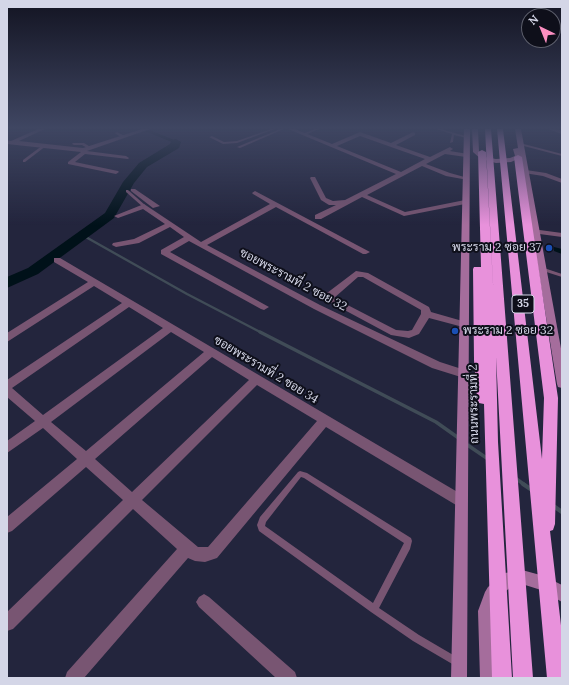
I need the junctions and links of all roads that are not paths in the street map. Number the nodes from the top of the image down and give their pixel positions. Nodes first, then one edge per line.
1 (72, 161) edge
2 (369, 161) edge
3 (427, 161) edge
4 (470, 161) edge
5 (471, 161) edge
6 (482, 161) edge
7 (490, 161) edge
8 (496, 161) edge
9 (504, 161) edge
10 (505, 161) edge
11 (508, 161) edge
12 (520, 161) edge
13 (522, 161) edge
14 (422, 164) junction
15 (116, 172) dead end
16 (526, 172) junction
17 (401, 174) junction
18 (312, 178) dead end
19 (466, 179) junction
20 (562, 181) edge
21 (130, 191) joint
22 (255, 193) dead end
23 (360, 194) junction
24 (348, 201) junction
25 (465, 202) junction
26 (276, 204) junction
27 (150, 207) junction
28 (118, 216) dead end
29 (318, 218) dead end
30 (174, 222) junction
31 (535, 231) junction
32 (562, 235) edge
33 (190, 237) junction
34 (116, 245) dead end
35 (201, 245) junction
36 (366, 252) dead end
37 (58, 260) dead end
38 (542, 269) junction
39 (562, 276) edge
40 (94, 282) junction
41 (129, 303) junction
42 (264, 307) dead end
43 (426, 314) junction
44 (463, 324) junction
45 (170, 328) junction
46 (7, 338) edge
47 (211, 352) junction
48 (559, 354) edge
49 (464, 374) junction
50 (256, 379) junction
51 (562, 384) edge
52 (7, 386) edge
53 (7, 390) edge
54 (325, 420) junction
55 (43, 421) junction
56 (7, 448) edge
57 (86, 458) junction
58 (132, 499) junction
59 (461, 501) junction
60 (7, 526) edge
61 (187, 548) junction
62 (515, 557) junction
63 (545, 565) junction
64 (562, 594) edge
65 (204, 602) dead end
66 (374, 609) junction
67 (7, 623) edge
68 (562, 654) edge
69 (459, 663) junction
70 (73, 678) edge
71 (289, 678) edge
72 (459, 678) edge
73 (488, 678) edge
74 (502, 678) edge
75 (523, 678) edge
76 (557, 678) edge

1 - 15 street
2 - 17 street
3 - 14 street
4 - 19 main road, ถนนพระรามที่ 2
5 - 62 highway
6 - 74 highway, ถนนพระรามที่ 2
7 - 62 highway
8 - 11 main road
9 - 63 highway
10 - 68 highway, 35
12 - 63 highway
13 - 16 main road, 35
14 - 17 street
14 - 19 street
16 - 20 street
16 - 31 main road, 35
17 - 23 street
18 - 24 street
19 - 25 main road, ถนนพระรามที่ 2
21 - 27 street, ซอยพระรามที่ 2 ซอย 32
21 - 27 lane
22 - 26 street
23 - 24 street
23 - 25 street
24 - 29 street
25 - 44 main road, ถนนพระรามที่ 2
26 - 35 street
26 - 36 street
27 - 28 street
27 - 30 street, ซอยพระรามที่ 2 ซอย 32
30 - 33 street, ซอยพระรามที่ 2 ซอย 32
30 - 34 street
31 - 32 street
31 - 38 main road, 35
33 - 35 street, ซอยพระรามที่ 2 ซอย 32
33 - 42 street
35 - 49 street, ซอยพระรามที่ 2 ซอย 32
37 - 40 street, ซอยพระรามที่ 2 ซอย 34
38 - 39 lane
38 - 48 main road, 35
40 - 41 street, ซอยพระรามที่ 2 ซอย 34
40 - 46 street
41 - 45 street, ซอยพระรามที่ 2 ซอย 34
41 - 52 street
43 - 43 street
43 - 44 street
44 - 49 main road, ถนนพระรามที่ 2
45 - 47 street, ซอยพระรามที่ 2 ซอย 34
45 - 55 street
47 - 50 street, ซอยพระรามที่ 2 ซอย 34
47 - 57 street
48 - 51 main road, 35
49 - 59 main road, ถนนพระรามที่ 2
50 - 54 street, ซอยพระรามที่ 2 ซอย 34
50 - 58 street
53 - 55 street
54 - 59 street, ซอยพระรามที่ 2 ซอย 34
54 - 61 street
55 - 56 street
55 - 57 street
57 - 58 street
57 - 60 street
58 - 61 street
58 - 67 street
59 - 69 main road, ถนนพระรามที่ 2
61 - 70 street
62 - 75 highway
63 - 76 highway
64 - 73 main road
65 - 71 street
66 - 66 lane
66 - 69 lane
69 - 72 main road, ถนนพระรามที่ 2

